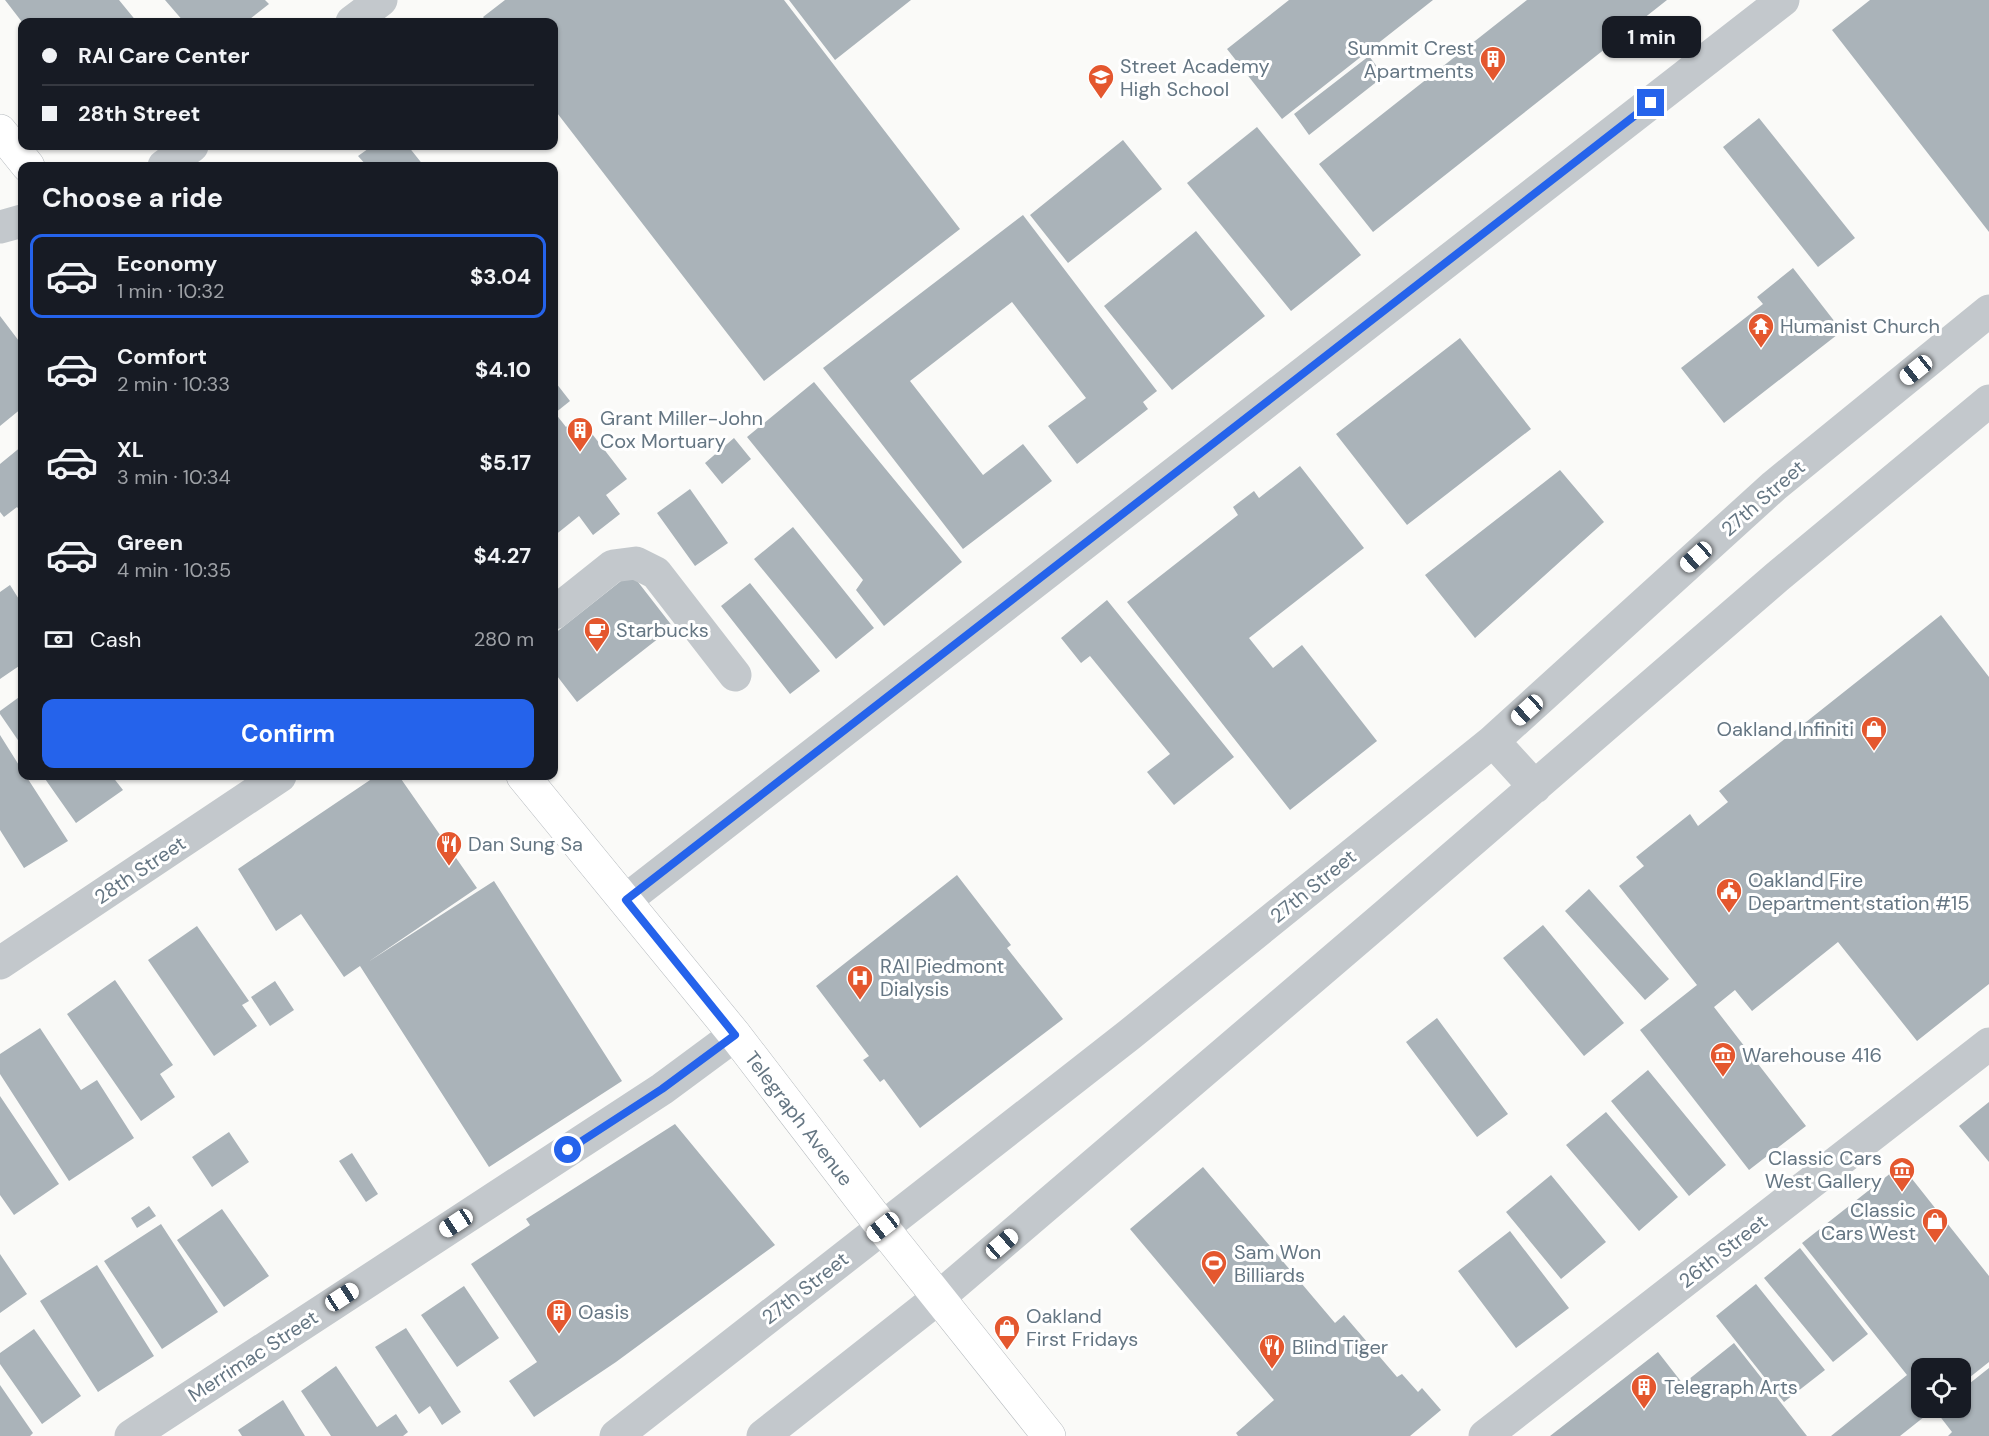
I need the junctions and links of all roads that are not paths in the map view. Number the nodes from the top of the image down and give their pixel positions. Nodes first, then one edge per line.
1 (381, 0) edge
2 (1767, 5) edge
3 (357, 18) edge
4 (0, 131) edge
5 (186, 150) edge
6 (25, 162) edge
7 (170, 162) edge
8 (18, 222) edge
9 (0, 227) edge
10 (1989, 311) edge
11 (1989, 401) edge
12 (558, 610) edge
13 (735, 675) dead end
14 (1493, 741) junction
15 (274, 780) edge
16 (526, 780) edge
17 (1535, 787) junction
18 (626, 900) junction
19 (0, 963) edge
20 (735, 1035) junction
21 (1989, 1044) edge
22 (883, 1227) junction
23 (938, 1298) junction
24 (131, 1436) edge
25 (616, 1436) edge
26 (763, 1436) edge
27 (1049, 1436) edge
28 (1485, 1436) edge

1 - 3 street
2 - 18 street
4 - 6 main road
5 - 7 street
8 - 9 street
10 - 14 street, 27th Street
11 - 17 street
12 - 13 street
14 - 17 street
14 - 22 street, 27th Street
15 - 19 street, 28th Street
16 - 18 main road, Telegraph Avenue
17 - 23 street
18 - 20 main road, Telegraph Avenue
20 - 22 main road, Telegraph Avenue
20 - 24 street, Merrimac Street
21 - 28 street, 26th Street
22 - 23 main road, Telegraph Avenue
22 - 25 street, 27th Street
23 - 26 street
23 - 27 main road, Telegraph Avenue

